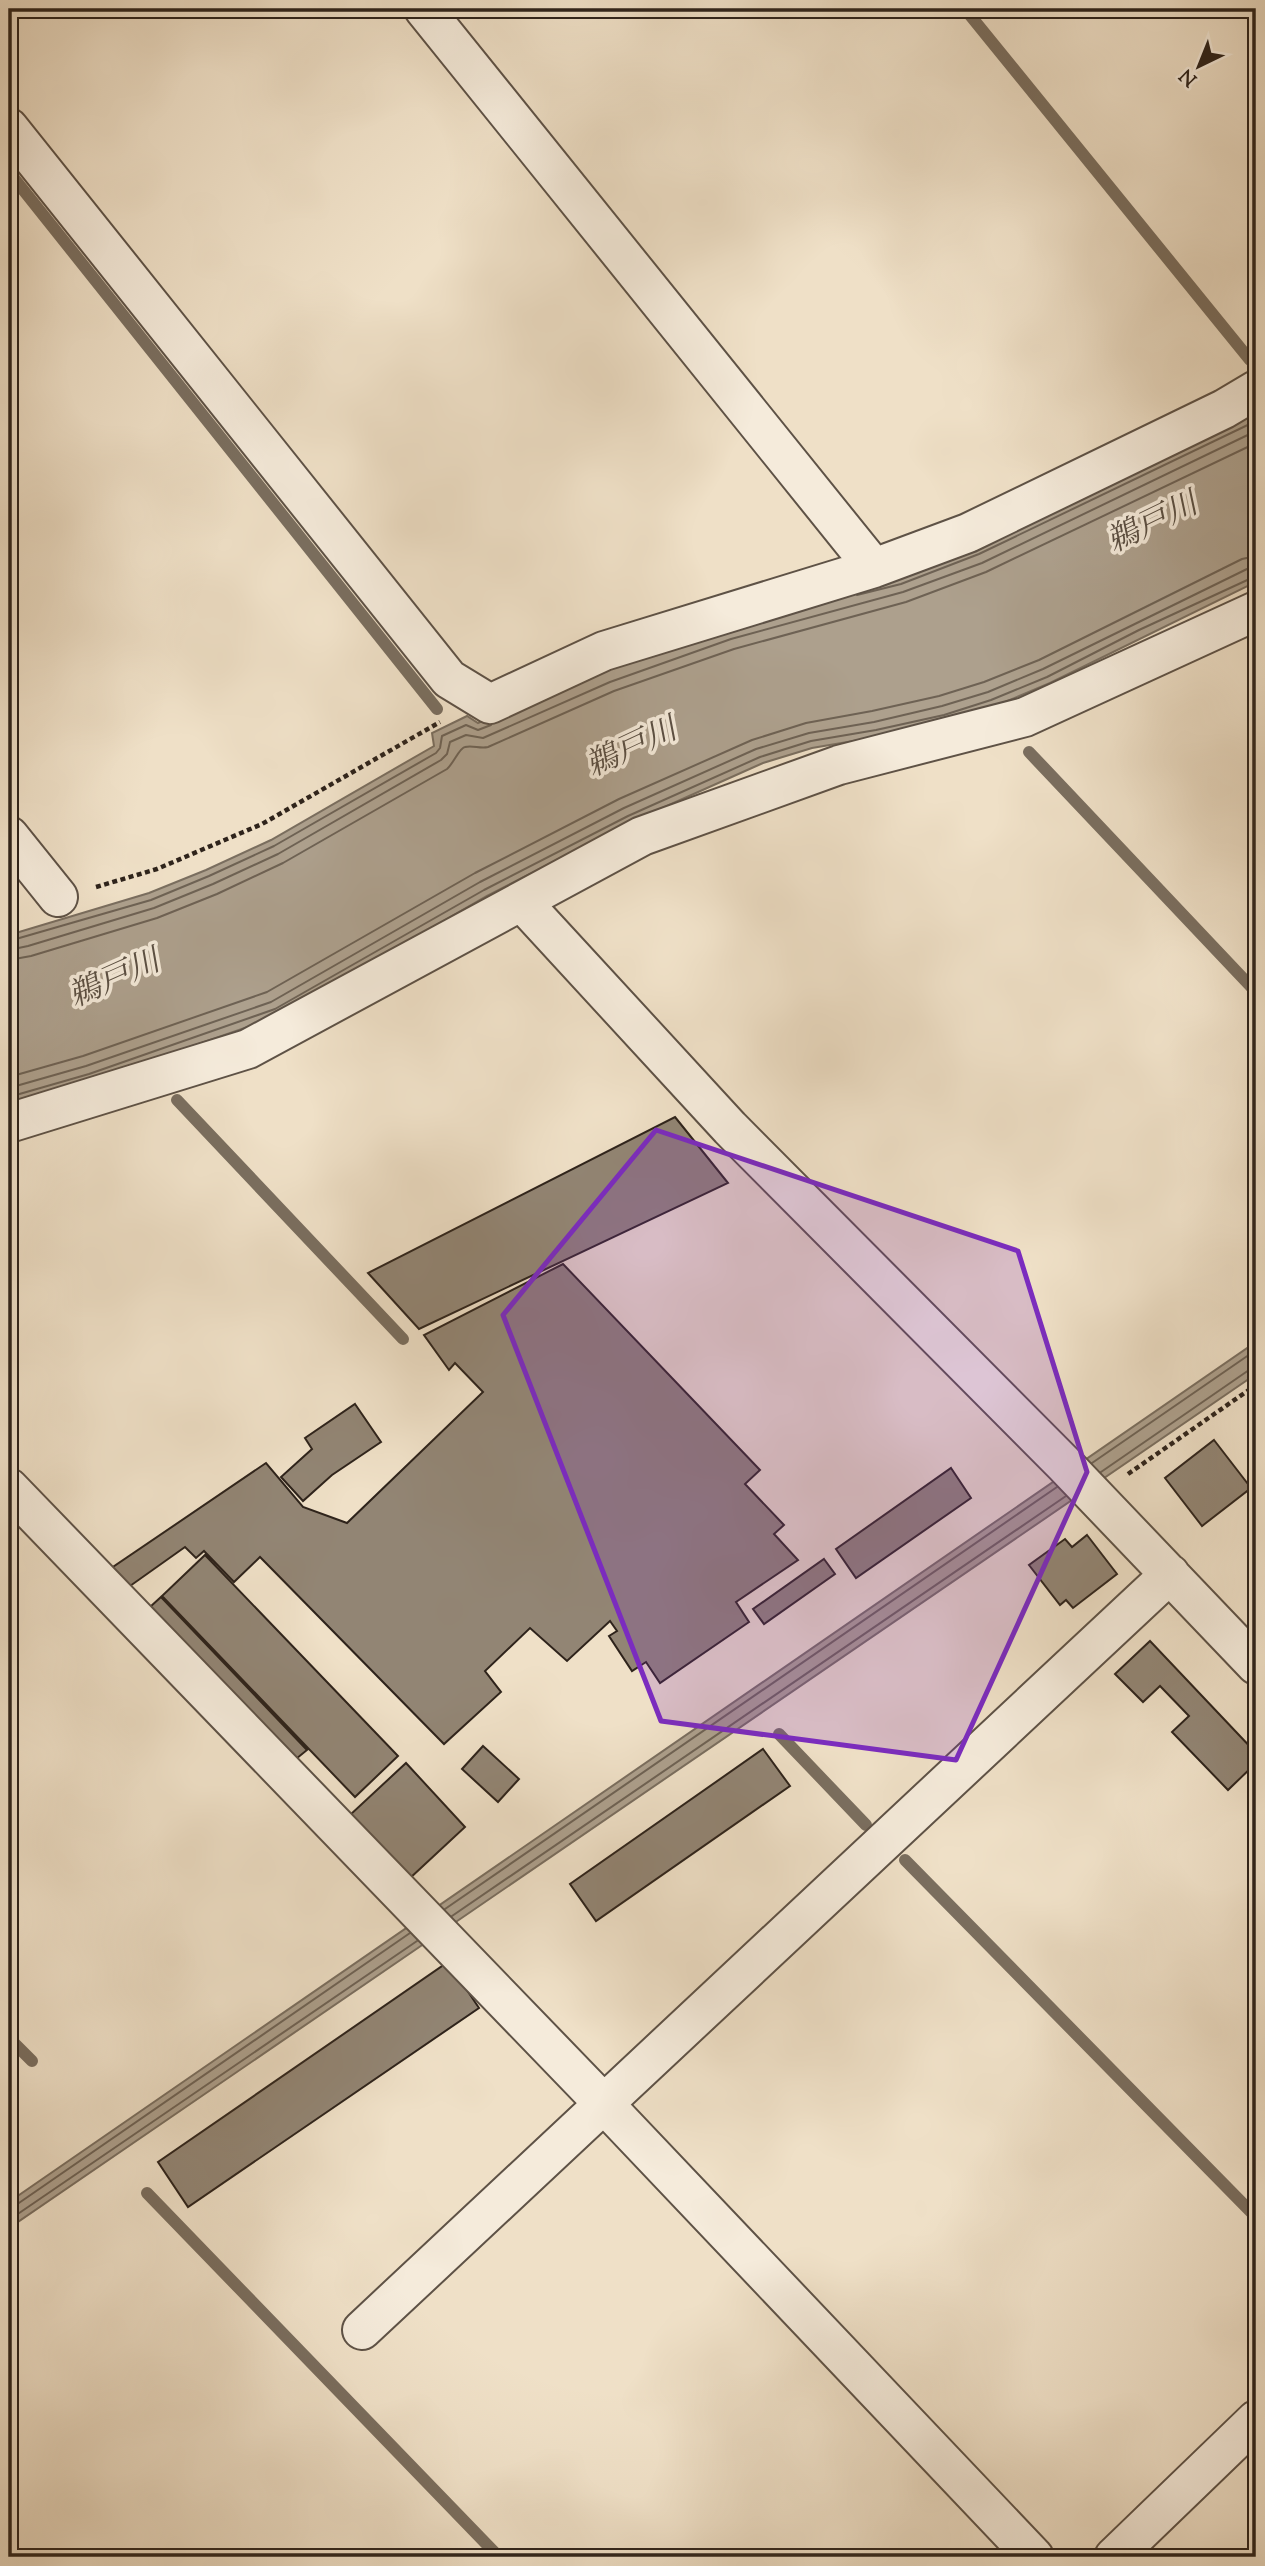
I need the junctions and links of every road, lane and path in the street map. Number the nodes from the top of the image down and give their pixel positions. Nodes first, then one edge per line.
1 (424, 9) edge
2 (9, 128) edge
3 (1256, 390) edge
4 (874, 568) junction
5 (1256, 611) edge
6 (490, 704) junction
7 (9, 836) edge
8 (58, 897) joint
9 (522, 902) junction
10 (9, 1123) edge
11 (1256, 1385) edge
12 (9, 1488) edge
13 (1096, 1496) junction
14 (1170, 1574) junction
15 (1256, 1665) edge
16 (604, 2104) junction
17 (362, 2330) dead end
18 (1256, 2420) edge
19 (1034, 2557) edge
20 (1114, 2557) edge

1 - 4 street
2 - 6 street
3 - 4 street
4 - 6 street
5 - 9 street
6 - 8 path
7 - 8 street
9 - 10 street
9 - 13 street
11 - 13 path
12 - 16 street
13 - 14 street
14 - 15 street
14 - 16 street
16 - 17 street
16 - 19 street
18 - 20 street

